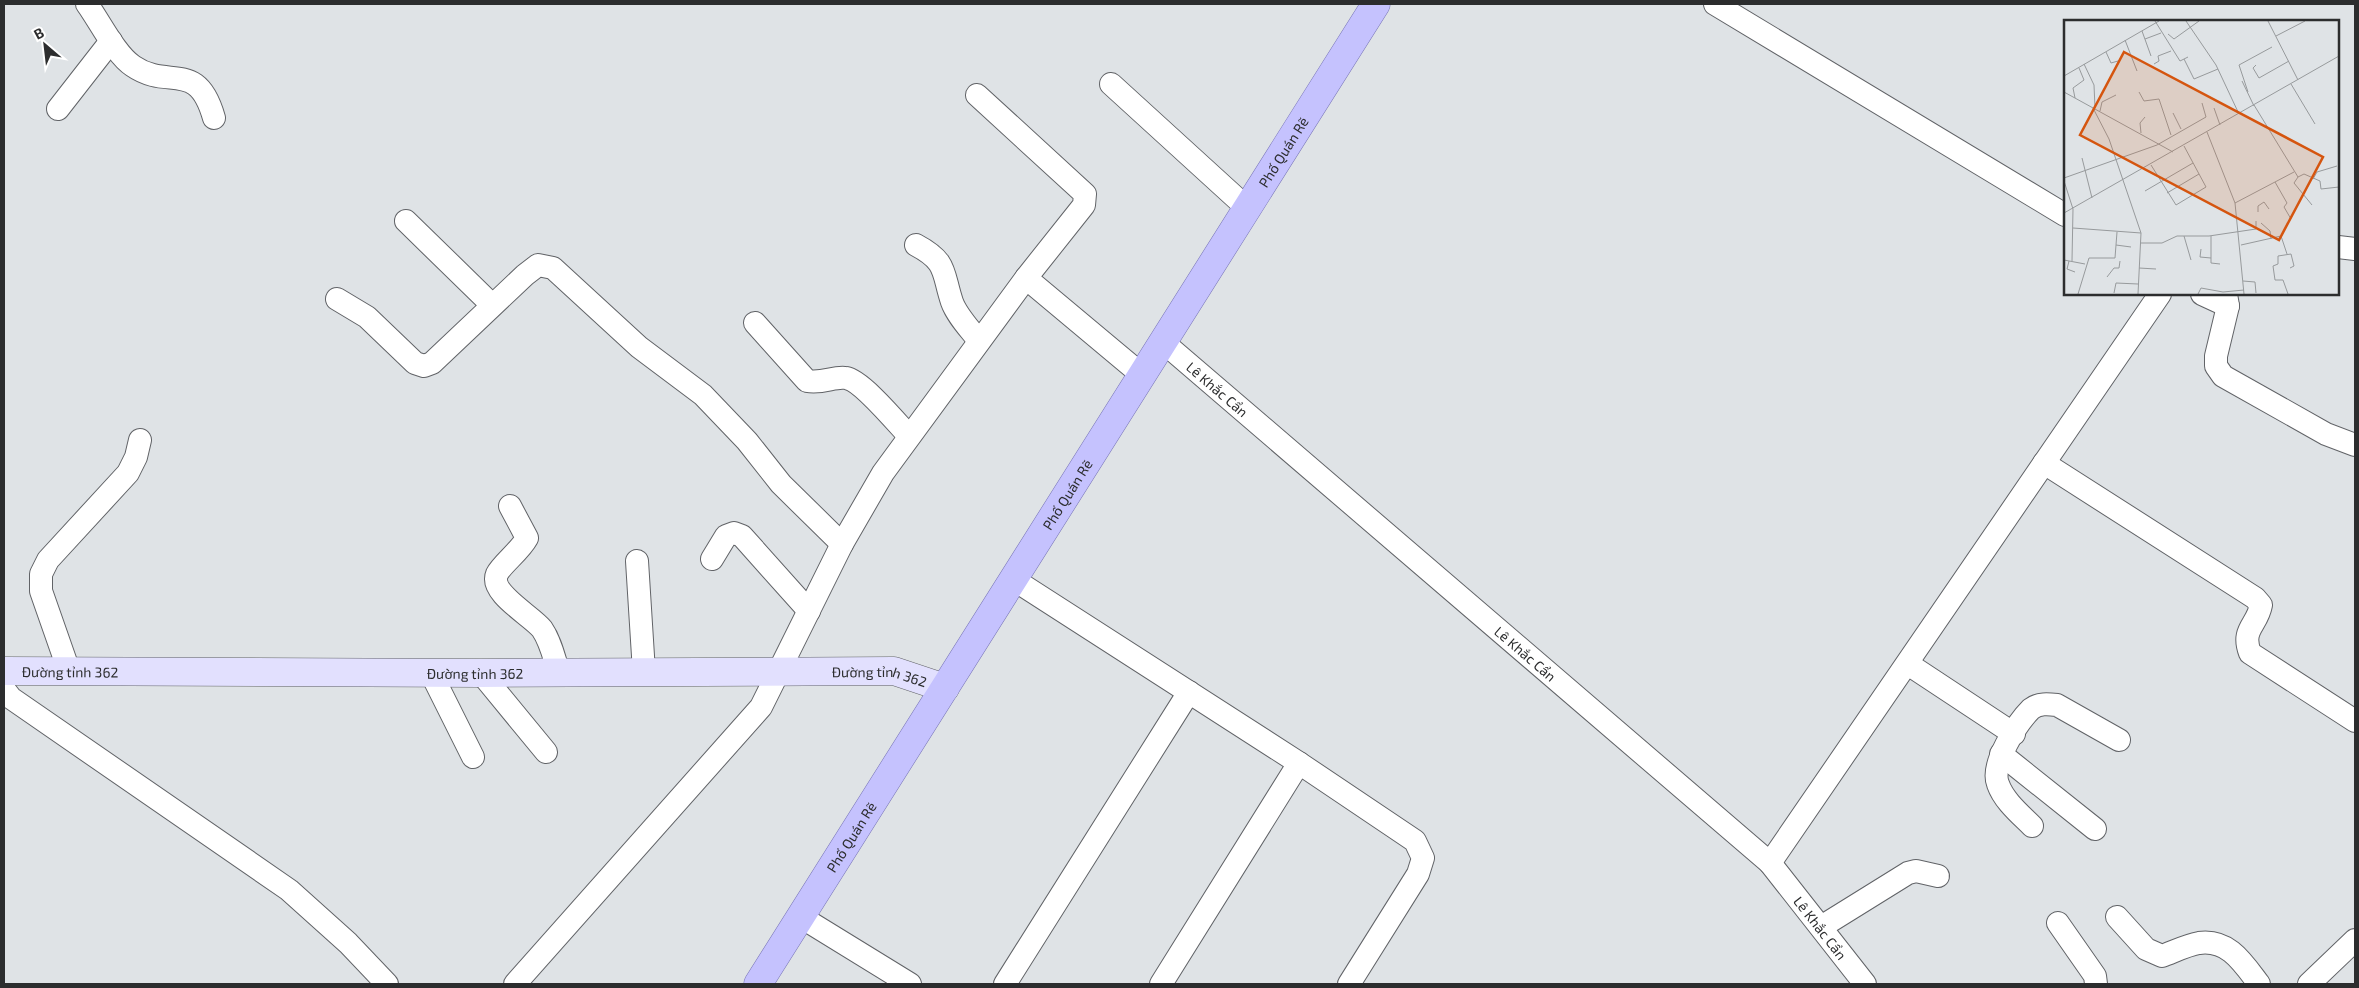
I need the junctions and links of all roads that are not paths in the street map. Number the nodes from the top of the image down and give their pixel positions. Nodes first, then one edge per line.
1 (87, 4) edge
2 (1715, 4) edge
3 (1371, 6) edge
4 (111, 41) junction
5 (1111, 84) dead end
6 (978, 95) dead end
7 (58, 109) dead end
8 (214, 118) dead end
9 (1247, 208) junction
10 (2064, 214) edge
11 (406, 221) dead end
12 (916, 245) dead end
13 (2339, 247) edge
14 (2355, 248) edge
15 (1026, 278) junction
16 (2159, 295) edge
17 (2206, 295) edge
18 (337, 299) dead end
19 (2227, 300) edge
20 (492, 305) junction
21 (755, 323) dead end
22 (979, 342) junction
23 (1163, 342) junction
24 (1142, 375) junction
25 (910, 436) junction
26 (140, 440) dead end
27 (2355, 445) edge
28 (2044, 463) junction
29 (510, 506) dead end
30 (842, 544) junction
31 (712, 559) dead end
32 (637, 561) dead end
33 (1013, 579) junction
34 (809, 611) junction
35 (1908, 664) junction
36 (4, 671) edge
37 (69, 671) junction
38 (779, 671) junction
39 (644, 672) junction
40 (431, 673) junction
41 (559, 673) junction
42 (481, 674) junction
43 (945, 688) junction
44 (4, 689) edge
45 (1189, 692) junction
46 (2355, 721) edge
47 (2014, 734) junction
48 (2119, 740) dead end
49 (546, 752) dead end
50 (2001, 754) junction
51 (473, 757) dead end
52 (1300, 764) junction
53 (2032, 826) dead end
54 (2095, 829) dead end
55 (1770, 863) junction
56 (1938, 876) dead end
57 (800, 917) junction
58 (2117, 917) dead end
59 (2058, 923) dead end
60 (1820, 927) junction
61 (2355, 940) edge
62 (387, 984) edge
63 (515, 984) edge
64 (758, 984) edge
65 (910, 984) edge
66 (1005, 984) edge
67 (1161, 984) edge
68 (1349, 984) edge
69 (1865, 984) edge
70 (2096, 984) edge
71 (2260, 984) edge
72 (2309, 984) edge

1 - 4 street
2 - 10 street
3 - 9 main road, Phố Quán Rẽ
4 - 7 street
4 - 8 street
5 - 9 street
6 - 15 street
9 - 23 main road, Phố Quán Rẽ
11 - 20 street
12 - 22 street
13 - 14 street
15 - 22 street
15 - 24 street
16 - 28 street
17 - 19 street
18 - 20 street
19 - 27 street
20 - 30 street
21 - 25 street
22 - 25 street
23 - 24 main road, Phố Quán Rẽ
23 - 55 street, Lê Khắc Cẩn
24 - 33 main road, Phố Quán Rẽ
25 - 30 street
26 - 37 street
28 - 35 street
28 - 46 street
29 - 41 street
30 - 34 street
31 - 34 street
32 - 39 street
33 - 43 main road, Phố Quán Rẽ
33 - 45 street
34 - 38 street
35 - 47 street
35 - 55 street
36 - 37 main road, Đường tỉnh 362
37 - 40 main road, Đường tỉnh 362
38 - 39 main road, Đường tỉnh 362
38 - 43 main road, Đường tỉnh 362
38 - 63 street
39 - 41 main road, Đường tỉnh 362
40 - 42 main road, Đường tỉnh 362
40 - 51 street
41 - 42 main road, Đường tỉnh 362
42 - 49 street
43 - 57 main road, Phố Quán Rẽ
44 - 62 street
45 - 52 street
45 - 66 street
47 - 48 street
47 - 50 street
50 - 53 street
50 - 54 street
52 - 67 street
52 - 68 street
55 - 60 street, Lê Khắc Cẩn
56 - 60 street
57 - 64 main road, Phố Quán Rẽ
57 - 65 street
58 - 71 street
59 - 70 street
60 - 69 street, Lê Khắc Cẩn
61 - 72 street

